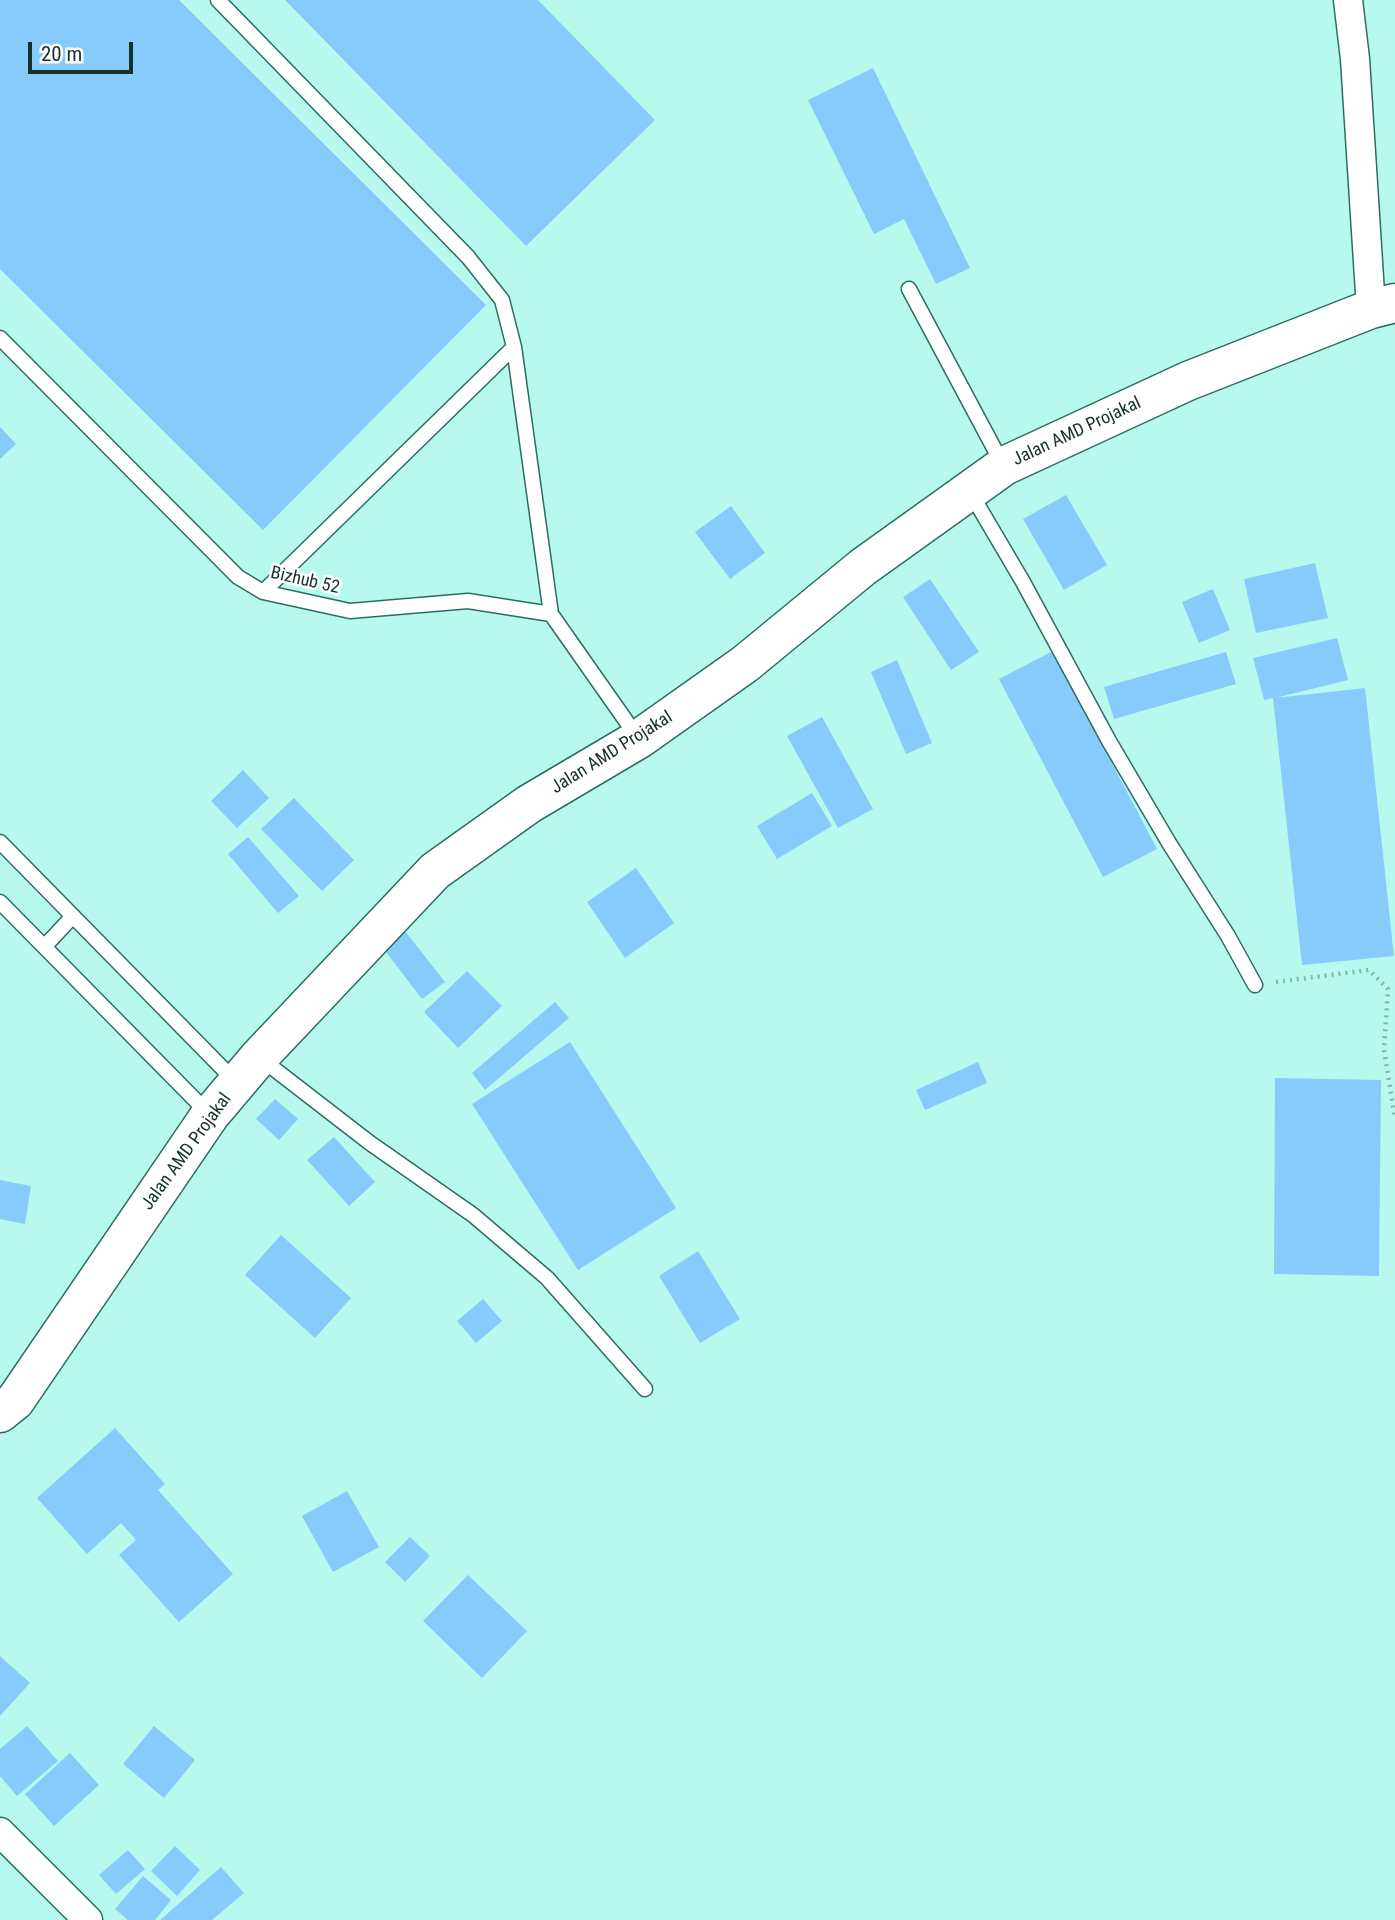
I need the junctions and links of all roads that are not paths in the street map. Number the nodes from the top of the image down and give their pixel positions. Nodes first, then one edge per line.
1 (218, 0) edge
2 (1348, 0) edge
3 (909, 289) dead end
4 (1383, 306) edge
5 (0, 338) edge
6 (514, 347) junction
7 (1004, 466) junction
8 (970, 491) junction
9 (263, 592) junction
10 (551, 614) junction
11 (639, 739) junction
12 (0, 842) edge
13 (0, 902) edge
14 (73, 916) junction
15 (45, 946) junction
16 (1255, 985) road end
17 (248, 1070) junction
18 (210, 1115) junction
19 (645, 1389) dead end
20 (0, 1413) edge
21 (0, 1832) edge
22 (88, 1920) edge

1 - 6 lane
2 - 4 street
3 - 7 lane
4 - 7 main road, Jalan AMD Projakal
5 - 9 lane, Bizhub 52
6 - 9 lane
6 - 10 lane
7 - 8 main road, Jalan AMD Projakal
8 - 11 main road, Jalan AMD Projakal
8 - 16 lane
9 - 10 lane, Bizhub 52
10 - 11 lane
11 - 17 main road, Jalan AMD Projakal
12 - 14 lane
13 - 15 lane
14 - 15 lane
14 - 17 lane
15 - 18 lane
17 - 18 main road, Jalan AMD Projakal
17 - 19 lane
18 - 20 main road, Jalan AMD Projakal
21 - 22 street

